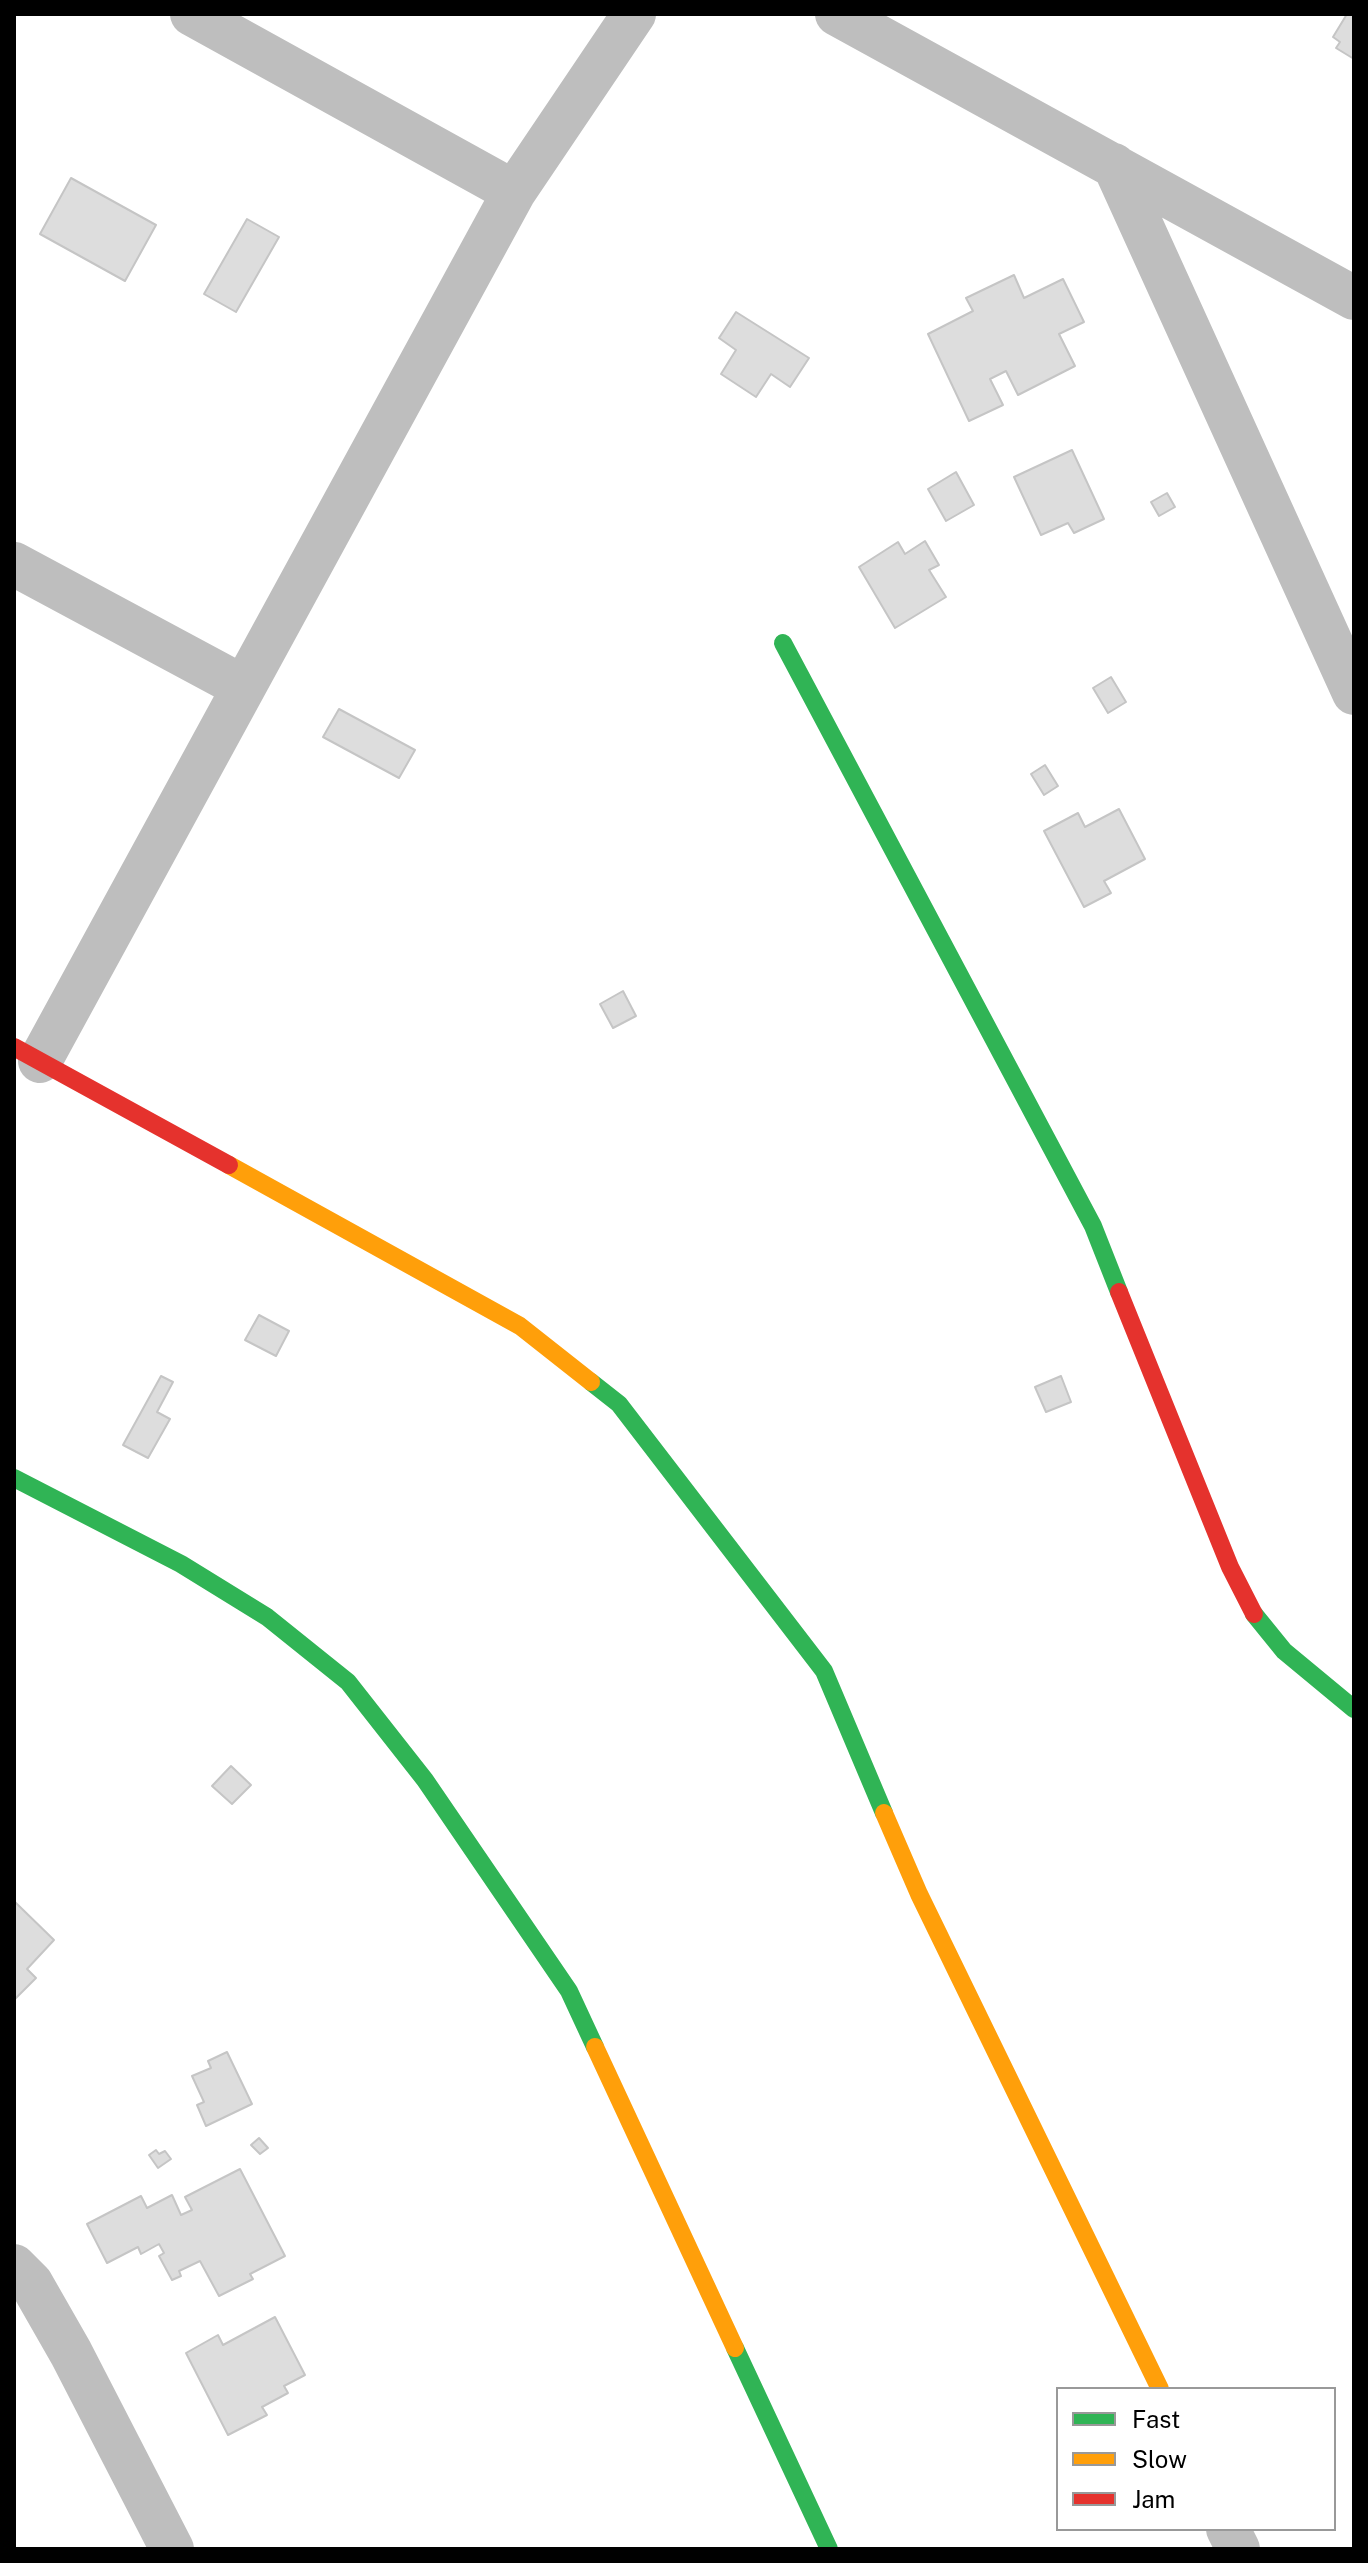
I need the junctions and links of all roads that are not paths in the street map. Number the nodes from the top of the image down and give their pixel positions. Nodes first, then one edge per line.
1 (192, 14) edge
2 (634, 14) edge
3 (837, 14) edge
4 (1114, 165) junction
5 (514, 192) junction
6 (1354, 298) edge
7 (14, 564) edge
8 (783, 643) dead end
9 (243, 687) junction
10 (1354, 693) edge
11 (27, 1054) edge
12 (14, 1478) edge
13 (1354, 1709) edge
14 (14, 2266) edge
15 (1159, 2387) edge
16 (1229, 2531) edge
17 (172, 2549) edge
18 (829, 2549) edge
19 (1238, 2549) edge

1 - 5 street
2 - 5 street
3 - 4 street
4 - 6 street
4 - 10 street
5 - 9 street
7 - 9 street
8 - 13 street
9 - 11 street
11 - 15 street
12 - 18 street
14 - 17 street
16 - 19 street

